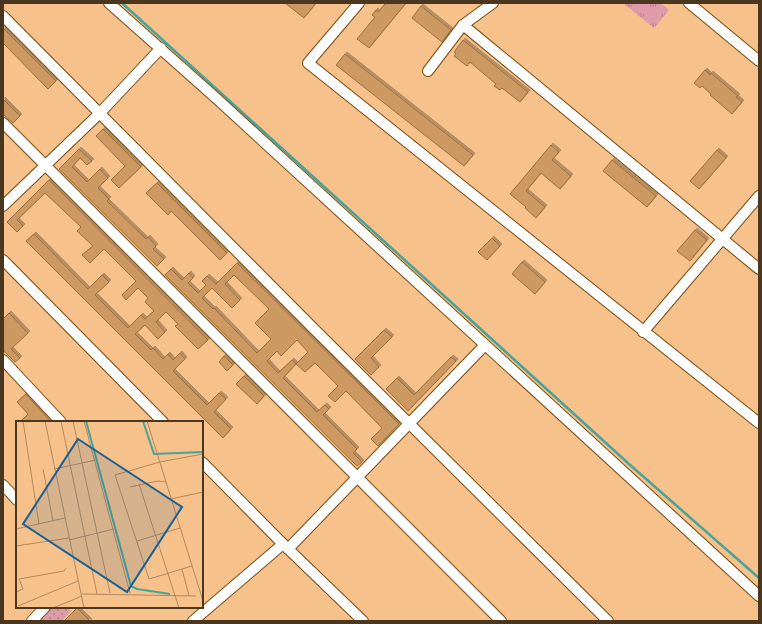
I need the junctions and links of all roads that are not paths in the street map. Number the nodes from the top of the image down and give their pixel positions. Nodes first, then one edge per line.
1 (109, 3) edge
2 (359, 3) edge
3 (493, 3) edge
4 (689, 3) edge
5 (3, 16) edge
6 (463, 25) junction
7 (161, 48) junction
8 (759, 61) edge
9 (428, 72) dead end
10 (99, 114) junction
11 (3, 123) edge
12 (45, 165) junction
13 (759, 196) edge
14 (3, 206) edge
15 (723, 240) junction
16 (3, 260) edge
17 (759, 269) edge
18 (644, 332) junction
19 (485, 344) junction
20 (3, 360) edge
21 (60, 421) edge
22 (162, 421) edge
23 (759, 423) edge
24 (408, 424) junction
25 (203, 463) edge
26 (357, 477) junction
27 (3, 485) edge
28 (16, 499) edge
29 (285, 546) junction
30 (759, 596) edge
31 (44, 608) edge
32 (32, 621) edge
33 (193, 621) edge
34 (363, 621) edge
35 (501, 621) edge
36 (608, 621) edge

1 - 7 street
2 - 18 street
3 - 6 street
4 - 8 street
5 - 10 street
6 - 9 street
6 - 15 street
7 - 10 street
7 - 19 street
10 - 12 street
10 - 24 street
11 - 12 street
12 - 14 street
12 - 26 street
13 - 15 street
15 - 17 street
15 - 18 street
16 - 22 street
18 - 23 street
19 - 24 street
19 - 30 street
20 - 21 street
24 - 26 street
24 - 36 street
25 - 29 street
26 - 29 street
26 - 35 street
27 - 28 street
29 - 33 street
29 - 34 street
31 - 32 street

